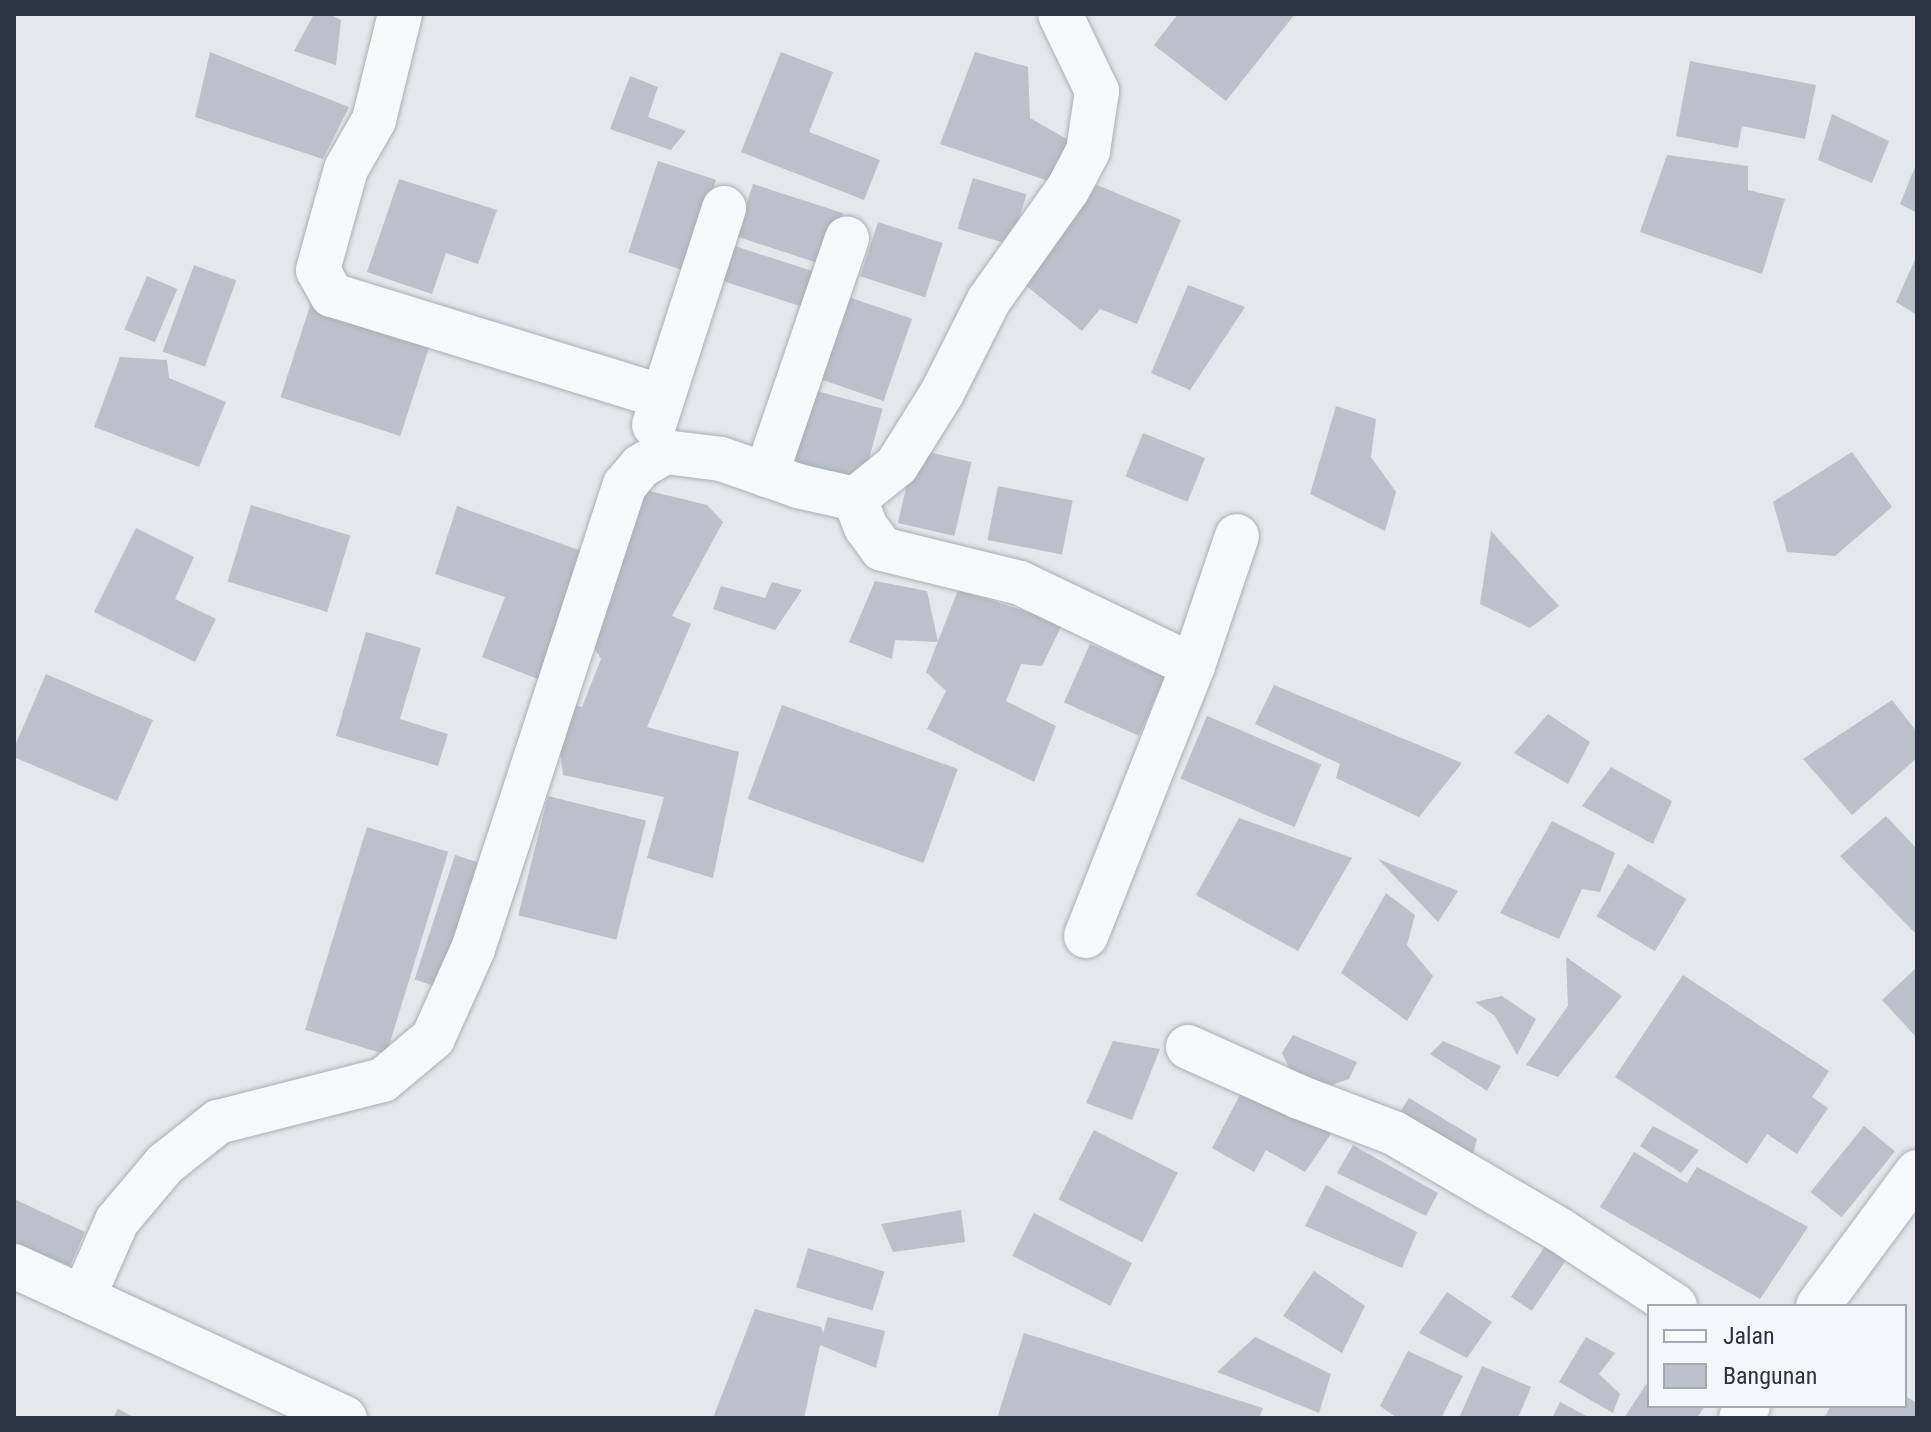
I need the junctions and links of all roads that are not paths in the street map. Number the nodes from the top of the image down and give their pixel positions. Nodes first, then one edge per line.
1 (400, 14) edge
2 (1060, 14) edge
3 (724, 208) dead end
4 (847, 239) dead end
5 (663, 397) junction
6 (641, 466) junction
7 (766, 475) junction
8 (855, 499) junction
9 (1237, 536) dead end
10 (1193, 666) junction
11 (1086, 936) dead end
12 (1188, 1047) dead end
13 (1909, 1193) edge
14 (14, 1266) edge
15 (83, 1298) junction
16 (1672, 1304) edge
17 (1820, 1304) edge
18 (345, 1418) edge

1 - 5 street
2 - 8 street
3 - 5 street
4 - 7 street
5 - 6 street
6 - 7 street
6 - 15 street
7 - 8 street
8 - 10 street
9 - 10 street
10 - 11 street
12 - 16 street
13 - 17 street
14 - 15 street
15 - 18 street

